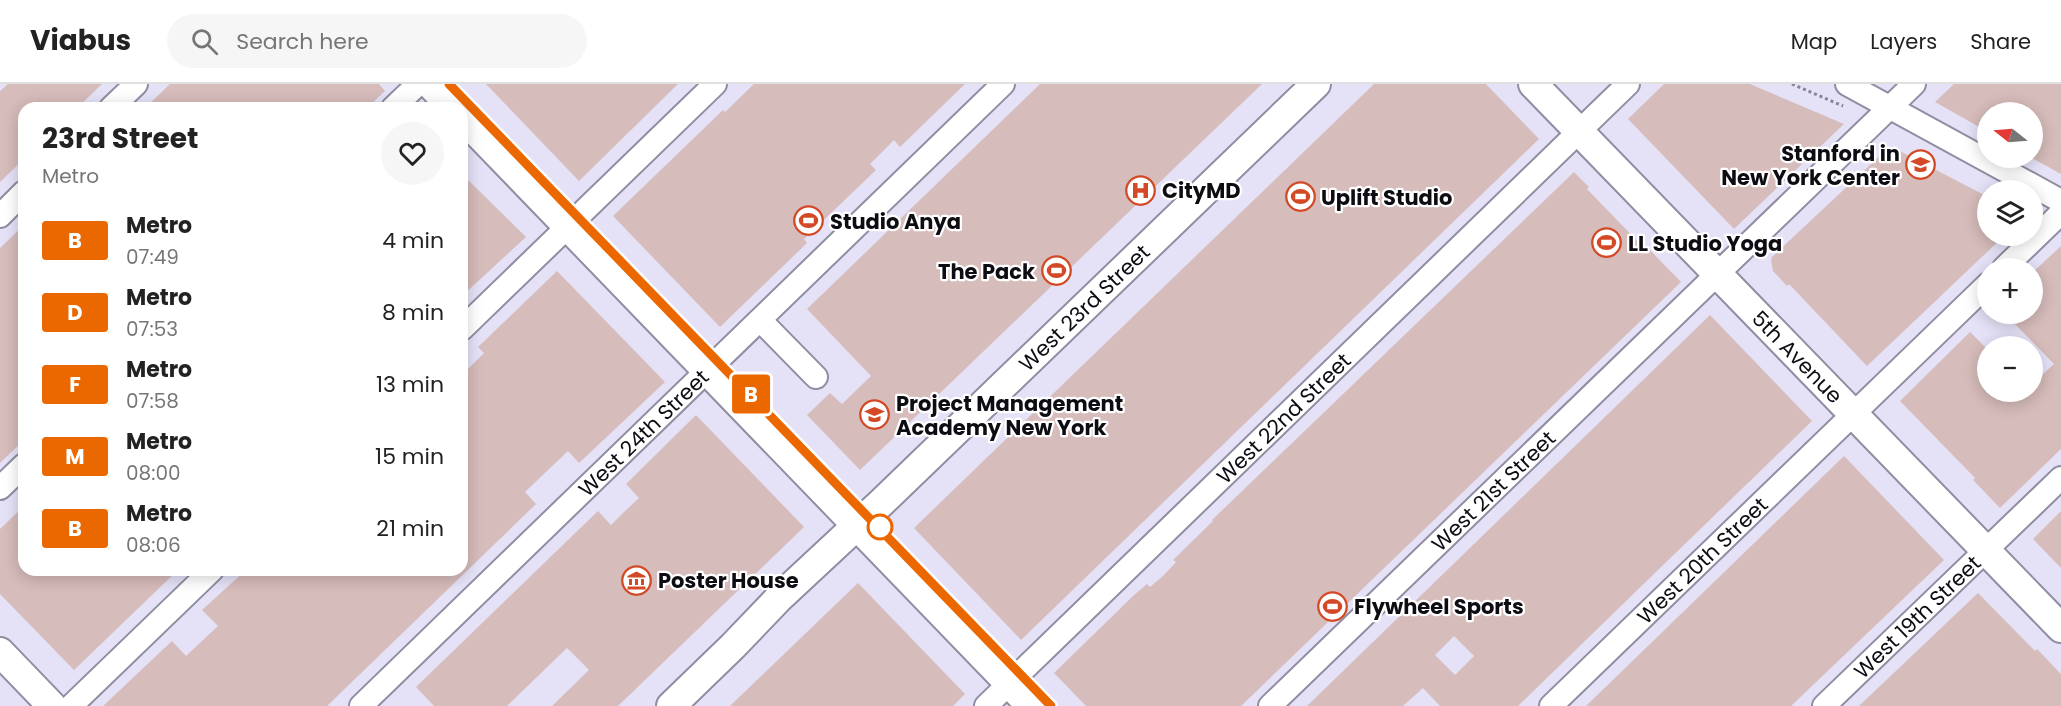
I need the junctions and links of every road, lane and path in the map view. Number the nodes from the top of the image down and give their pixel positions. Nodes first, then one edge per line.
1 (136, 84) edge
2 (418, 84) edge
3 (430, 84) edge
4 (715, 84) edge
5 (1003, 84) edge
6 (1316, 84) edge
7 (1533, 84) edge
8 (1628, 84) edge
9 (1792, 84) edge
10 (1847, 84) edge
11 (1914, 84) edge
12 (117, 102) edge
13 (399, 102) edge
14 (447, 102) edge
15 (1889, 108) junction
16 (1850, 109) dead end
17 (468, 123) edge
18 (1580, 131) junction
19 (18, 198) edge
20 (2061, 201) edge
21 (2061, 213) edge
22 (0, 216) edge
23 (567, 227) junction
24 (2014, 258) edge
25 (1718, 274) junction
26 (1977, 295) edge
27 (760, 320) junction
28 (468, 323) edge
29 (708, 371) junction
30 (816, 377) dead end
31 (1854, 414) junction
32 (18, 471) edge
33 (2061, 478) edge
34 (0, 488) edge
35 (856, 525) junction
36 (1984, 551) junction
37 (206, 576) edge
38 (2061, 628) edge
39 (0, 652) edge
40 (1010, 684) junction
41 (52, 706) edge
42 (71, 706) edge
43 (361, 706) edge
44 (671, 706) edge
45 (986, 706) edge
46 (1031, 706) edge
47 (1270, 706) edge
48 (1551, 706) edge
49 (1824, 706) edge

1 - 12 street
2 - 13 street
3 - 14 main road
4 - 23 street
5 - 27 street, West 24th Street
6 - 35 main road, West 23rd Street
7 - 18 main road, 5th Avenue
8 - 18 street, West 22nd Street
9 - 16 path
10 - 15 street
11 - 15 street, West 21st Street
15 - 20 street
15 - 25 street, West 21st Street
17 - 23 main road
18 - 25 main road, 5th Avenue
18 - 40 street, West 22nd Street
19 - 22 street
21 - 24 street
23 - 28 street
23 - 29 main road
25 - 31 main road, 5th Avenue
25 - 47 street, West 21st Street
26 - 31 street, West 20th Street
27 - 29 street, West 24th Street
27 - 30 street
29 - 35 main road
29 - 43 street, West 24th Street
31 - 36 main road, 5th Avenue
31 - 48 street, West 20th Street
32 - 34 street
33 - 36 street, West 19th Street
35 - 40 main road
35 - 44 main road, West 23rd Street
36 - 38 main road, 5th Avenue
36 - 49 street, West 19th Street
37 - 42 street
39 - 41 main road
40 - 45 street, West 22nd Street
40 - 46 main road

